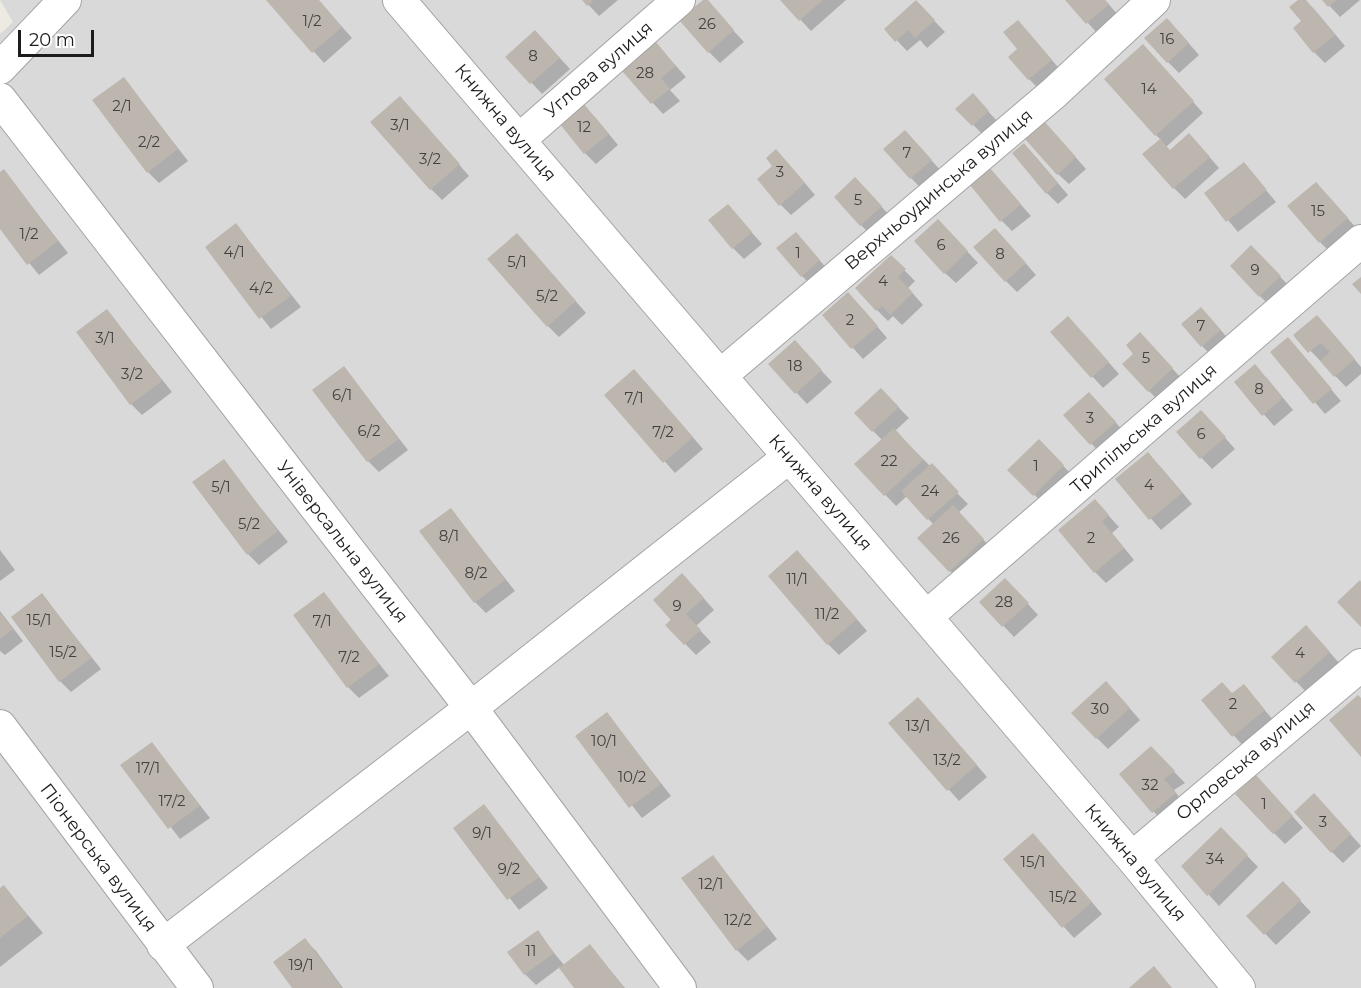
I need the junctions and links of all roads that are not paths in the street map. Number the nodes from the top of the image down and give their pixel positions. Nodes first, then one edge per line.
1 (65, 0) edge
2 (399, 0) edge
3 (679, 0) edge
4 (1154, 0) edge
5 (0, 68) edge
6 (0, 99) edge
7 (519, 140) junction
8 (1361, 241) edge
9 (720, 376) junction
10 (789, 457) junction
11 (926, 617) junction
12 (1361, 665) edge
13 (471, 708) junction
14 (0, 726) edge
15 (1132, 858) junction
16 (163, 945) junction
17 (197, 988) edge
18 (680, 988) edge
19 (1239, 988) edge

1 - 5 street
2 - 7 street, Книжна вулиця
3 - 7 street, Углова вулиця
4 - 9 street, Верхньоудинська вулиця
6 - 13 street, Універсальна вулиця
7 - 9 street, Книжна вулиця
8 - 11 street, Трипільська вулиця
9 - 10 street, Книжна вулиця
10 - 11 street, Книжна вулиця
10 - 13 street
11 - 15 street, Книжна вулиця
12 - 15 street, Орловська вулиця
13 - 16 street
13 - 18 street, Універсальна вулиця
14 - 16 street, Піонерська вулиця
15 - 19 street, Книжна вулиця
16 - 17 street, Піонерська вулиця

